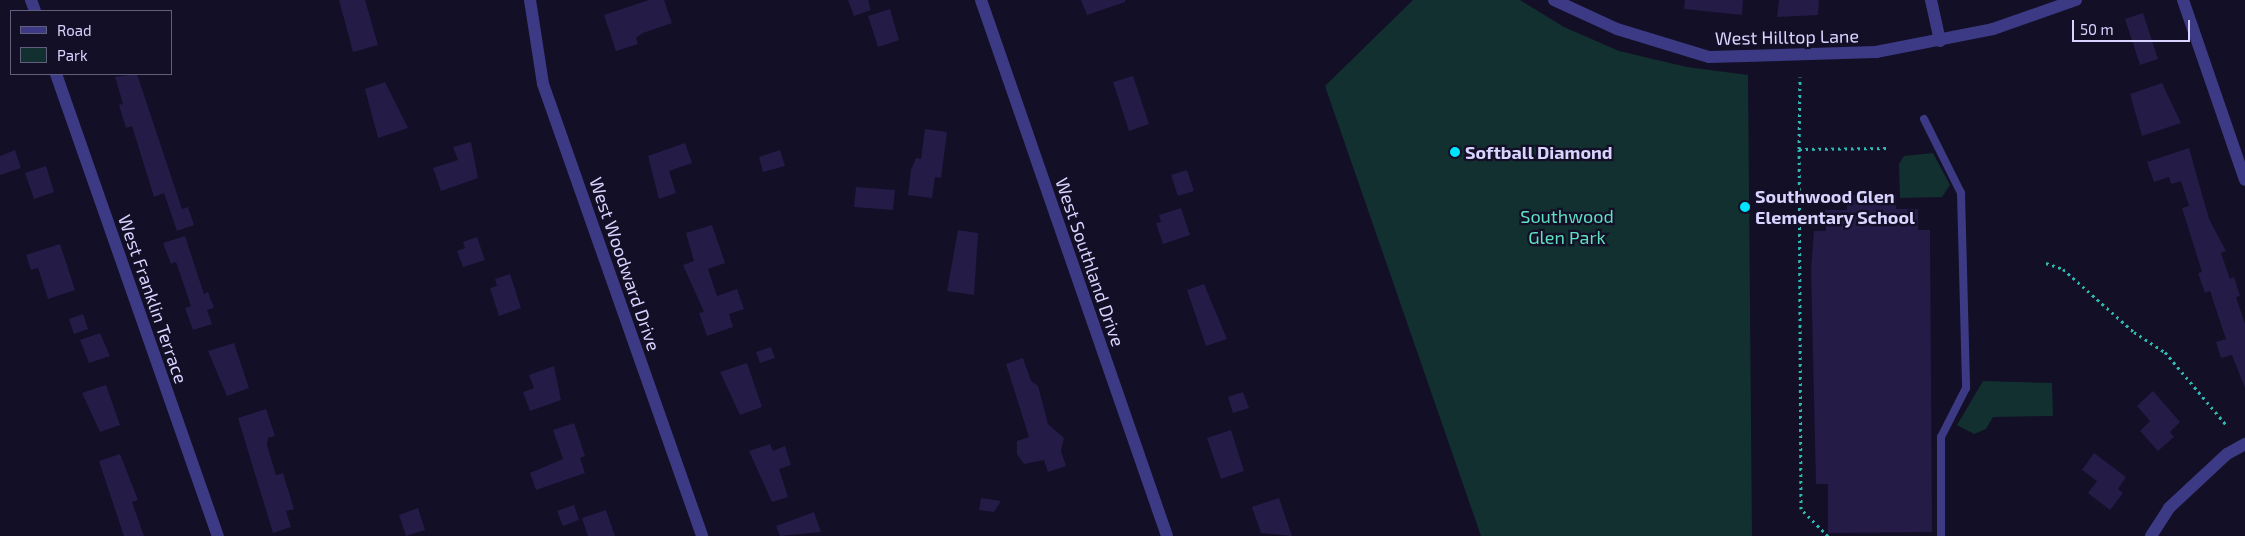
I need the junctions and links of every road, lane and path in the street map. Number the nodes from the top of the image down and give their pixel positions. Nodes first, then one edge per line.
1 (530, 0) edge
2 (981, 0) edge
3 (1554, 0) edge
4 (1931, 0) edge
5 (2076, 0) edge
6 (2182, 0) edge
7 (1940, 41) junction
8 (56, 75) edge
9 (1800, 77) dead end
10 (1924, 119) dead end
11 (1890, 148) dead end
12 (1799, 149) junction
13 (2245, 180) edge
14 (2046, 263) dead end
15 (2227, 426) dead end
16 (2245, 444) edge
17 (1822, 534) edge
18 (218, 536) edge
19 (702, 536) edge
20 (1167, 536) edge
21 (1828, 536) edge
22 (1941, 536) edge
23 (2151, 536) edge

1 - 19 street, West Woodward Drive
2 - 20 street, West Southland Drive
3 - 7 street, West Hilltop Lane
4 - 7 street
5 - 7 street, West Hilltop Lane
6 - 13 street
8 - 18 street, West Franklin Terrace
9 - 12 path
10 - 22 lane
11 - 12 path
12 - 17 path
14 - 15 path
16 - 23 street
17 - 21 path

